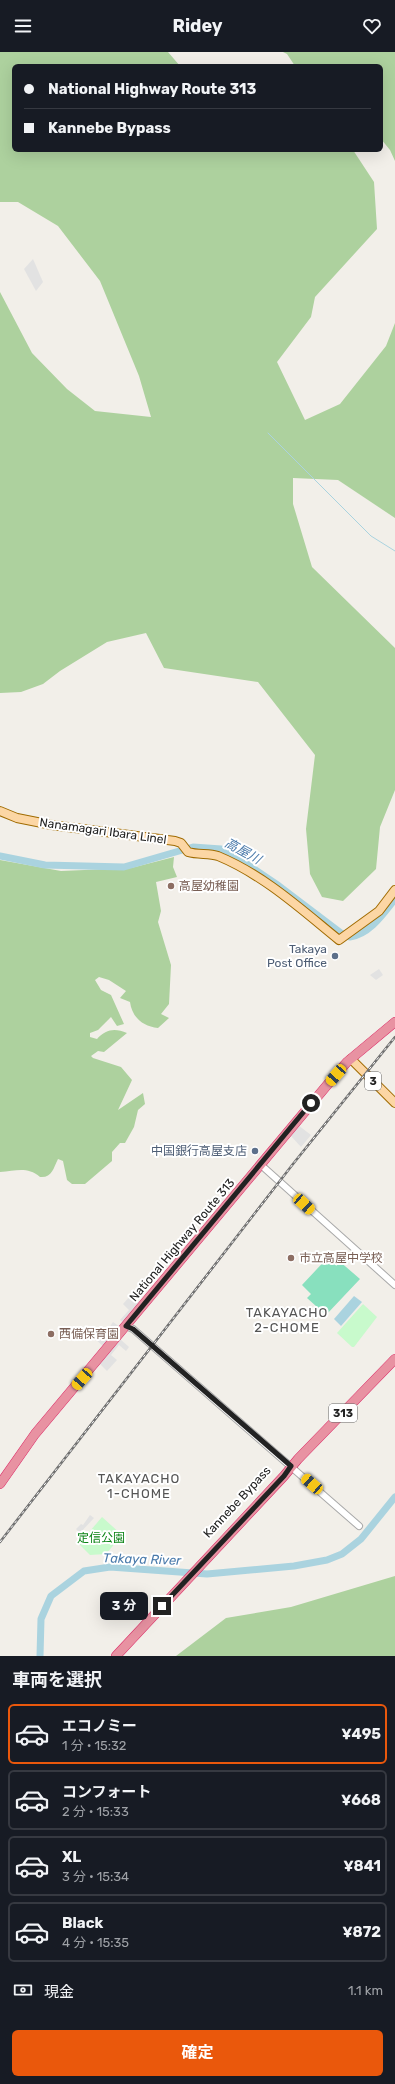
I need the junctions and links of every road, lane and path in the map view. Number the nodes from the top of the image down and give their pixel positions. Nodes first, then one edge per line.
1 (0, 811) edge
2 (395, 890) edge
3 (395, 1022) edge
4 (350, 1059) junction
5 (395, 1103) edge
6 (261, 1165) junction
7 (395, 1285) edge
8 (126, 1326) junction
9 (395, 1360) edge
10 (291, 1466) junction
11 (0, 1484) edge
12 (359, 1526) dead end
13 (178, 1586) junction
14 (109, 1656) edge
15 (116, 1656) edge

1 - 2 main road, Nanamagari Ibara Linel
3 - 4 highway, National Highway Route 313
4 - 5 main road, 3
4 - 6 highway, National Highway Route 313
6 - 7 street
6 - 8 highway, National Highway Route 313
8 - 10 street
8 - 11 highway, National Highway Route 313
9 - 10 highway, 313
10 - 12 street
10 - 13 highway, Kannebe Bypass / 313
13 - 14 highway, Kannebe Bypass / 313
13 - 15 highway, Kannebe Bypass / 313

